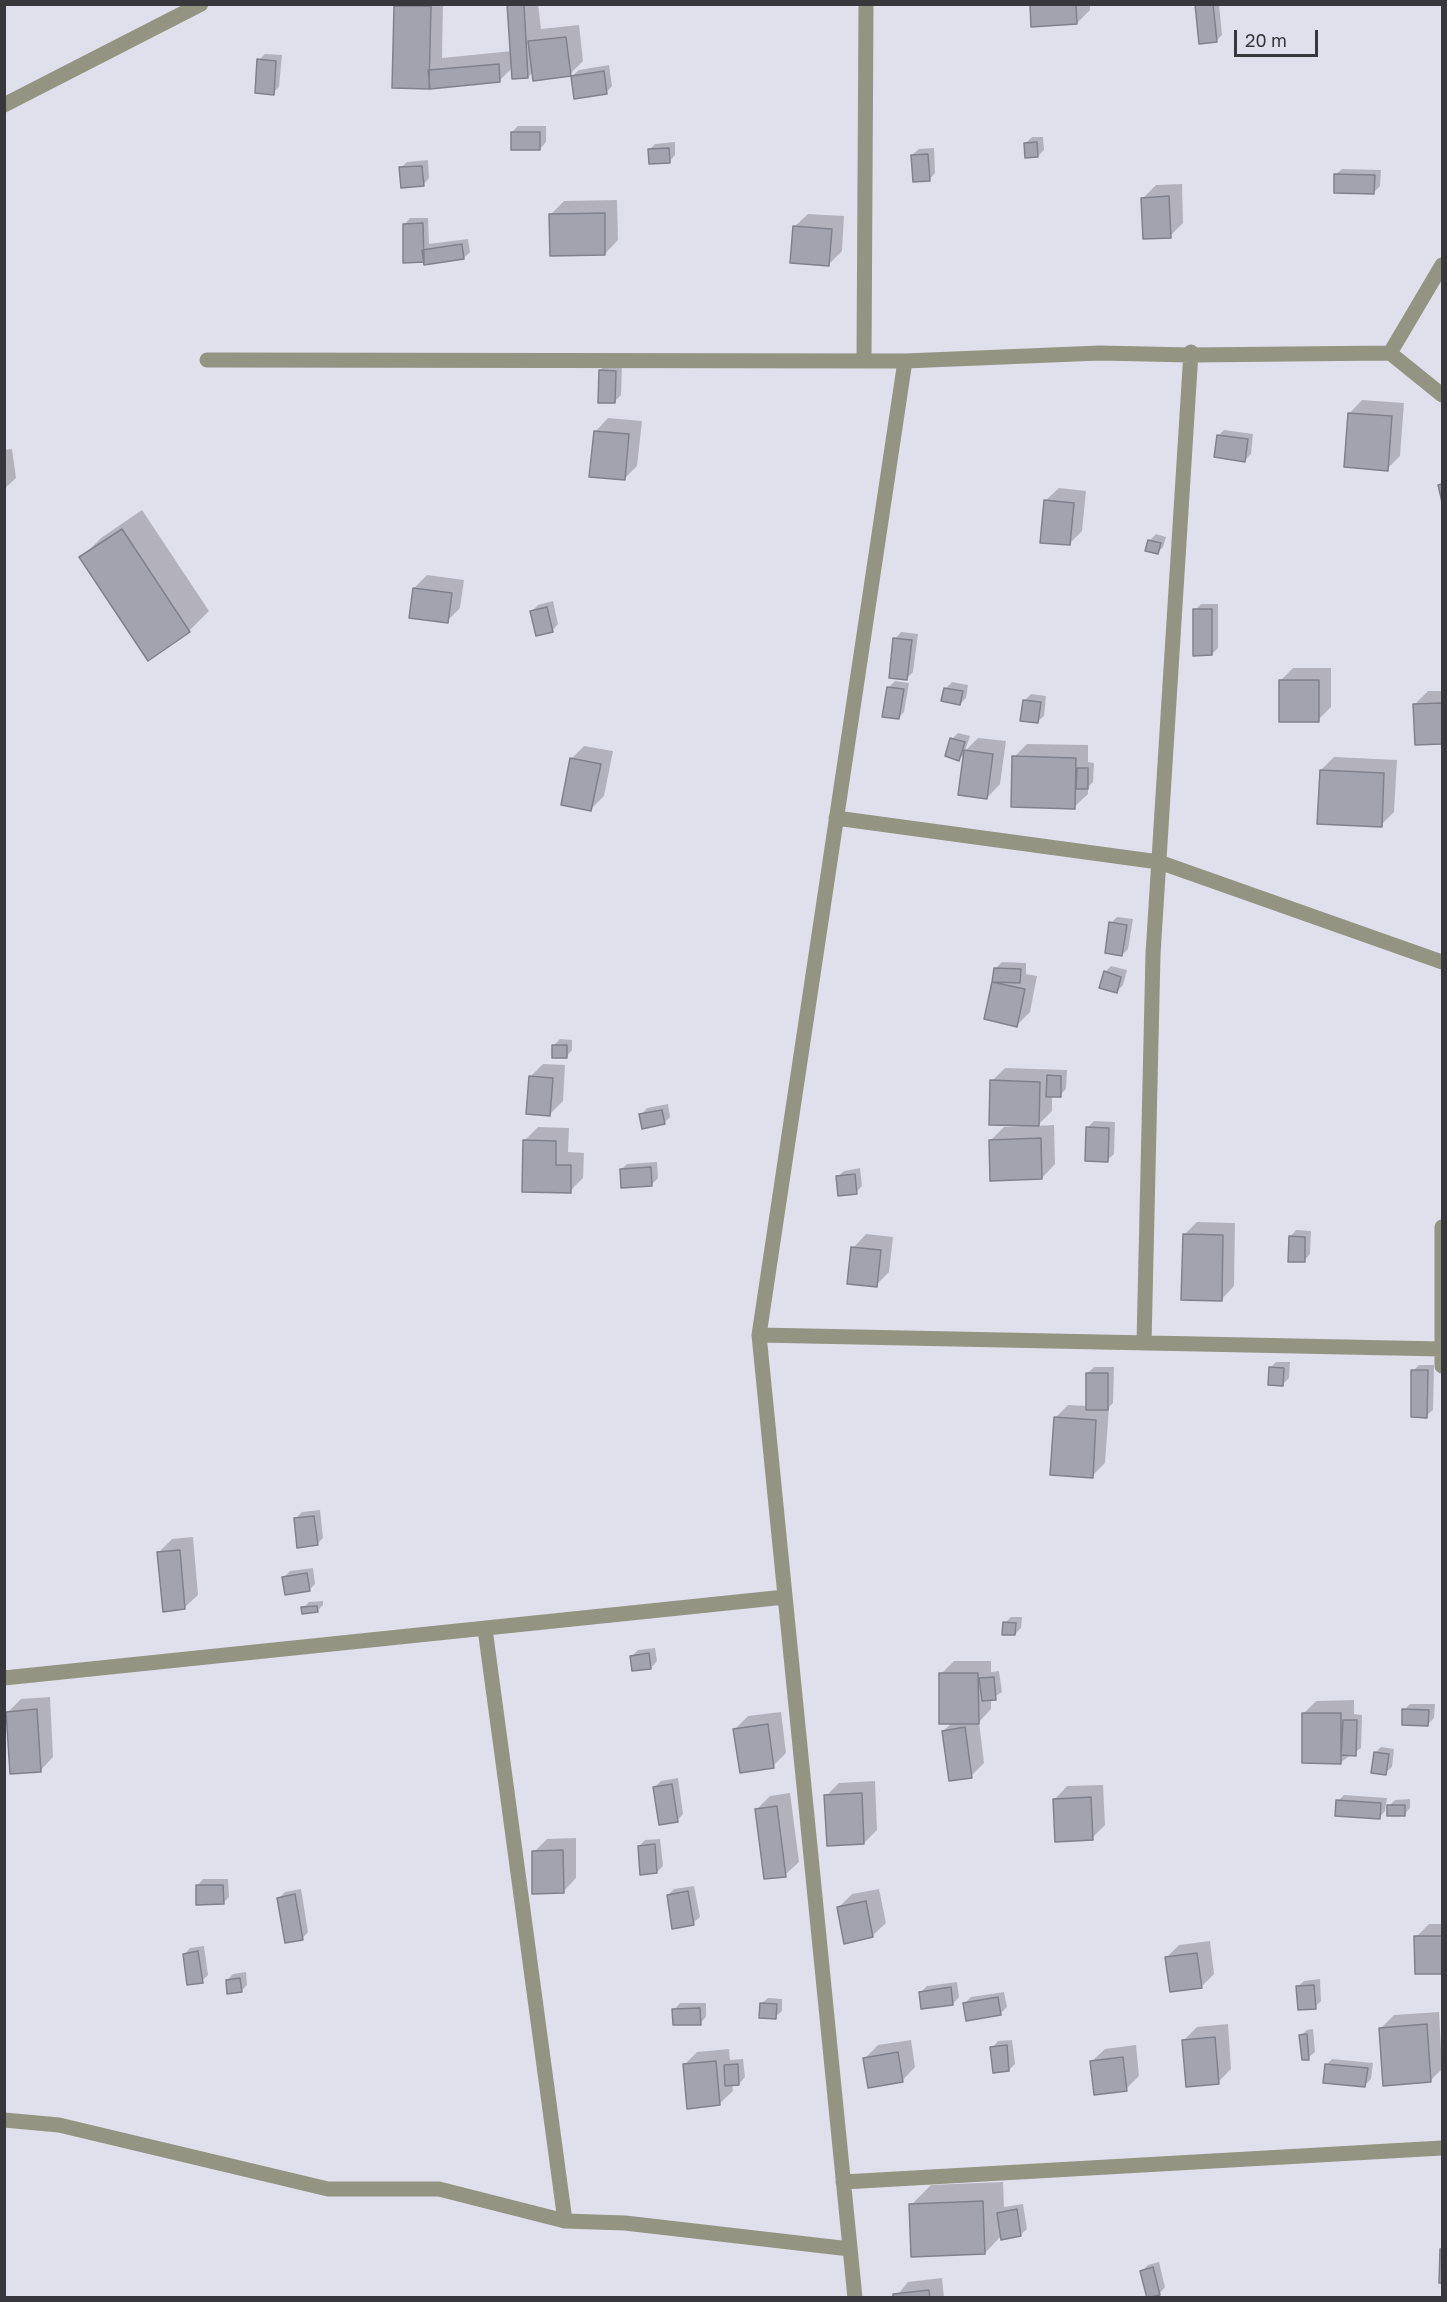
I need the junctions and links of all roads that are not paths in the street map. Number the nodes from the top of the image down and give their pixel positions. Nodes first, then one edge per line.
1 (201, 4) edge
2 (866, 4) edge
3 (4, 105) edge
4 (1443, 265) edge
5 (1390, 353) junction
6 (1191, 354) junction
7 (207, 360) dead end
8 (864, 360) junction
9 (905, 361) junction
10 (1443, 395) edge
11 (836, 818) junction
12 (1159, 862) junction
13 (1443, 962) edge
14 (1443, 1227) edge
15 (759, 1335) junction
16 (1144, 1343) junction
17 (1442, 1349) edge
18 (1443, 1366) edge
19 (785, 1597) junction
20 (485, 1629) junction
21 (4, 1678) edge
22 (4, 2120) edge
23 (1443, 2148) edge
24 (843, 2182) junction
25 (565, 2221) junction
26 (850, 2249) junction
27 (855, 2298) edge

1 - 3 street
2 - 8 street
4 - 5 street
5 - 6 street
5 - 10 street
6 - 9 street
6 - 12 street
7 - 8 street
8 - 9 street
9 - 11 street
11 - 12 street
11 - 15 street
12 - 13 street
12 - 16 street
14 - 17 street
15 - 16 street
15 - 19 street
16 - 17 street
17 - 18 street
19 - 20 street
19 - 24 street
20 - 21 street
20 - 25 street
22 - 25 street
23 - 24 street
24 - 26 street
25 - 26 street
26 - 27 street

